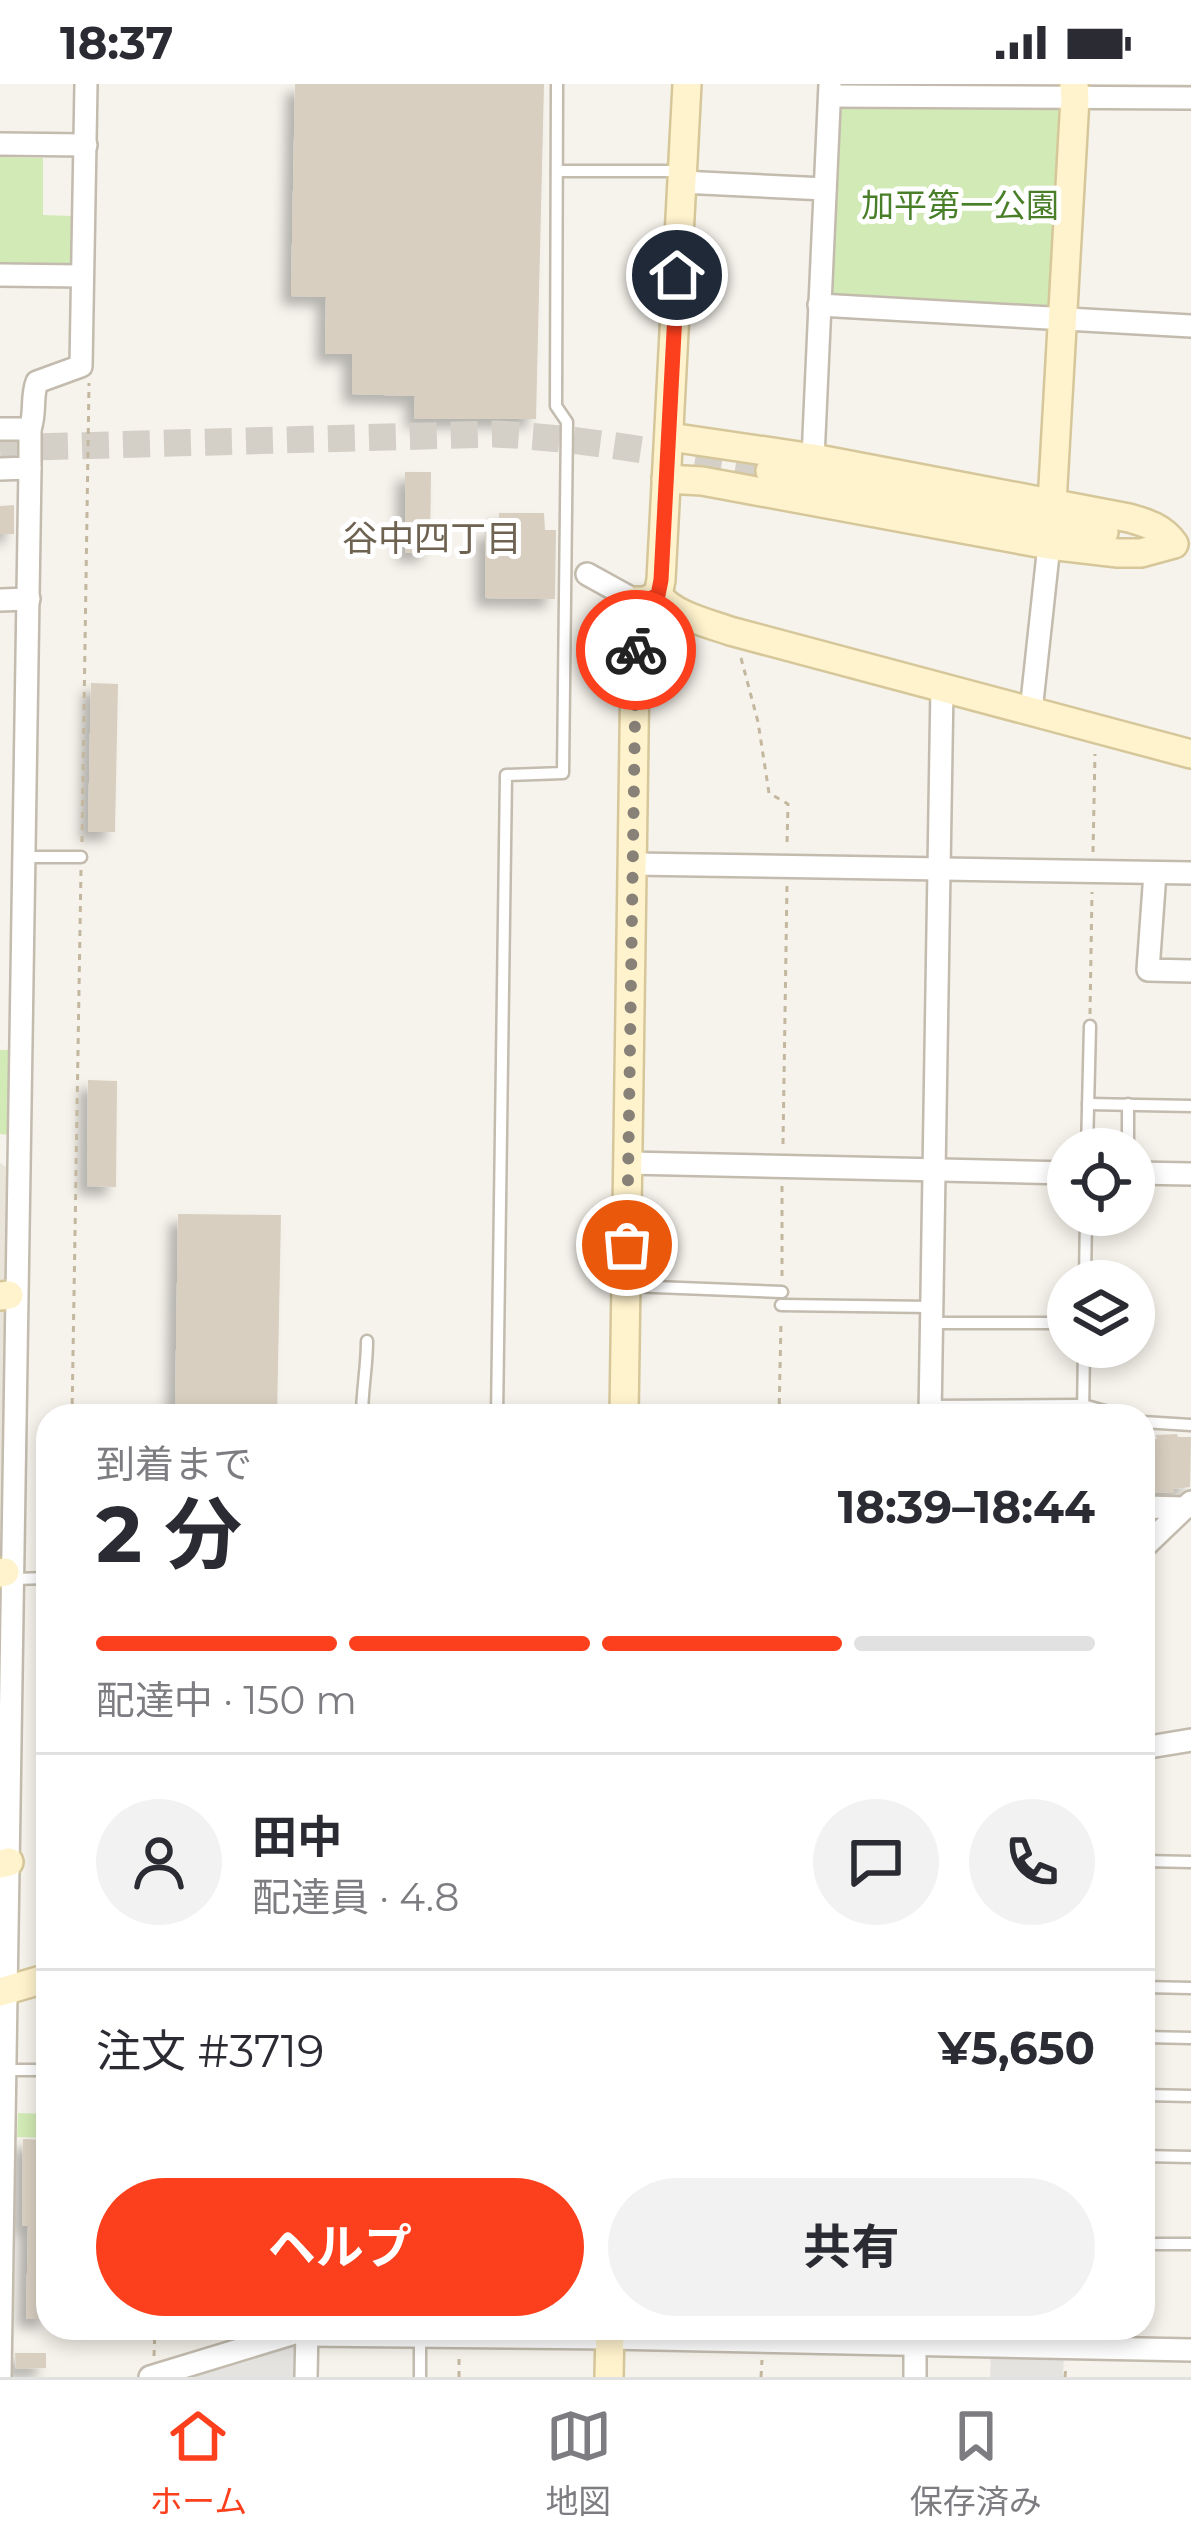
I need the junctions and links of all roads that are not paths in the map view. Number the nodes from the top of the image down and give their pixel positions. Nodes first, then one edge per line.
1 (86, 84) edge
2 (557, 84) edge
3 (686, 84) edge
4 (830, 90) edge
5 (1075, 91) edge
6 (1191, 98) edge
7 (0, 144) edge
8 (86, 145) junction
9 (557, 171) junction
10 (682, 176) junction
11 (825, 189) junction
12 (0, 275) edge
13 (82, 276) junction
14 (819, 305) junction
15 (1063, 317) junction
16 (1191, 326) edge
17 (30, 428) junction
18 (0, 429) edge
19 (670, 437) junction
20 (813, 458) junction
21 (30, 468) junction
22 (0, 469) edge
23 (770, 471) tunnel mouth
24 (666, 479) junction
25 (1052, 502) junction
26 (1049, 545) junction
27 (1182, 546) edge
28 (587, 574) dead end
29 (647, 598) junction
30 (29, 599) junction
31 (0, 600) edge
32 (942, 687) junction
33 (1031, 711) junction
34 (1191, 754) edge
35 (81, 857) road end
36 (11, 858) edge
37 (633, 864) junction
38 (938, 869) junction
39 (1155, 873) junction
40 (1191, 873) edge
41 (1191, 971) edge
42 (12, 985) edge
43 (1090, 1026) dead end
44 (1088, 1104) junction
45 (1128, 1104) junction
46 (1191, 1106) edge
47 (1087, 1128) edge
48 (1128, 1128) edge
49 (10, 1147) edge
50 (629, 1163) junction
51 (933, 1171) junction
52 (1047, 1173) edge
53 (1155, 1173) edge
54 (1191, 1174) edge
55 (626, 1286) junction
56 (9, 1295) edge
57 (931, 1315) junction
58 (1047, 1322) edge
59 (367, 1341) dead end
60 (1084, 1368) edge
61 (362, 1404) edge
62 (497, 1404) edge
63 (624, 1404) edge
64 (930, 1404) edge
65 (1083, 1404) edge
66 (1155, 1423) edge
67 (1191, 1425) edge
68 (1188, 1505) edge
69 (1155, 1506) edge
70 (1155, 1537) edge
71 (8, 1573) edge
72 (5, 1727) edge
73 (1191, 1740) edge
74 (1155, 1746) edge
75 (1155, 1861) edge
76 (1191, 1862) edge
77 (5, 1863) edge
78 (36, 1981) edge
79 (1155, 1987) edge
80 (1191, 1988) edge
81 (3, 1991) edge
82 (1155, 2037) edge
83 (1191, 2038) edge
84 (5, 2070) junction
85 (36, 2070) edge
86 (1155, 2095) edge
87 (1191, 2096) edge
88 (1155, 2156) edge
89 (1191, 2157) edge
90 (1155, 2244) edge
91 (1191, 2244) edge
92 (1, 2261) edge
93 (277, 2340) edge
94 (308, 2340) edge
95 (421, 2340) edge
96 (610, 2340) edge
97 (915, 2340) edge
98 (1118, 2340) edge
99 (1191, 2350) edge
100 (152, 2376) edge
101 (0, 2377) edge
102 (306, 2377) edge
103 (420, 2377) edge
104 (609, 2377) edge
105 (915, 2377) edge

1 - 8 street
2 - 9 lane
3 - 10 street
4 - 5 street
4 - 11 street
5 - 6 street
5 - 15 street
7 - 8 street
8 - 13 street
9 - 10 lane
9 - 62 lane
10 - 11 street
10 - 19 street
11 - 14 street
12 - 13 street
13 - 17 street
14 - 15 street
14 - 20 street
15 - 16 street
15 - 25 street
17 - 18 street
17 - 21 street
19 - 20 street
19 - 24 street
20 - 25 street
21 - 22 street
21 - 30 street
23 - 27 street
24 - 26 street
24 - 29 street
25 - 27 street
26 - 27 street
26 - 33 street
28 - 29 street
29 - 32 street
29 - 37 street
30 - 31 street
30 - 36 street
32 - 33 street
32 - 38 street
33 - 34 street
35 - 36 lane
36 - 42 street
37 - 38 street
37 - 50 street
38 - 39 street
38 - 51 street
39 - 40 street
39 - 41 street
42 - 49 street
43 - 44 lane
44 - 45 lane
44 - 47 lane
45 - 46 lane
45 - 48 lane
49 - 56 street
50 - 51 street
50 - 55 street
51 - 52 street
51 - 57 street
53 - 54 street
55 - 57 lane
55 - 63 street
56 - 71 street
57 - 58 lane
57 - 64 street
59 - 61 lane
60 - 65 lane
66 - 67 lane
68 - 69 street
68 - 70 street
71 - 72 street
72 - 77 street
73 - 74 street
75 - 76 lane
77 - 81 street
78 - 81 street
79 - 80 lane
81 - 84 street
82 - 83 lane
84 - 85 lane
84 - 92 street
86 - 87 lane
88 - 89 lane
90 - 91 lane
92 - 101 street
93 - 100 street
94 - 102 street
95 - 103 lane
96 - 104 street
97 - 105 street
98 - 99 street

